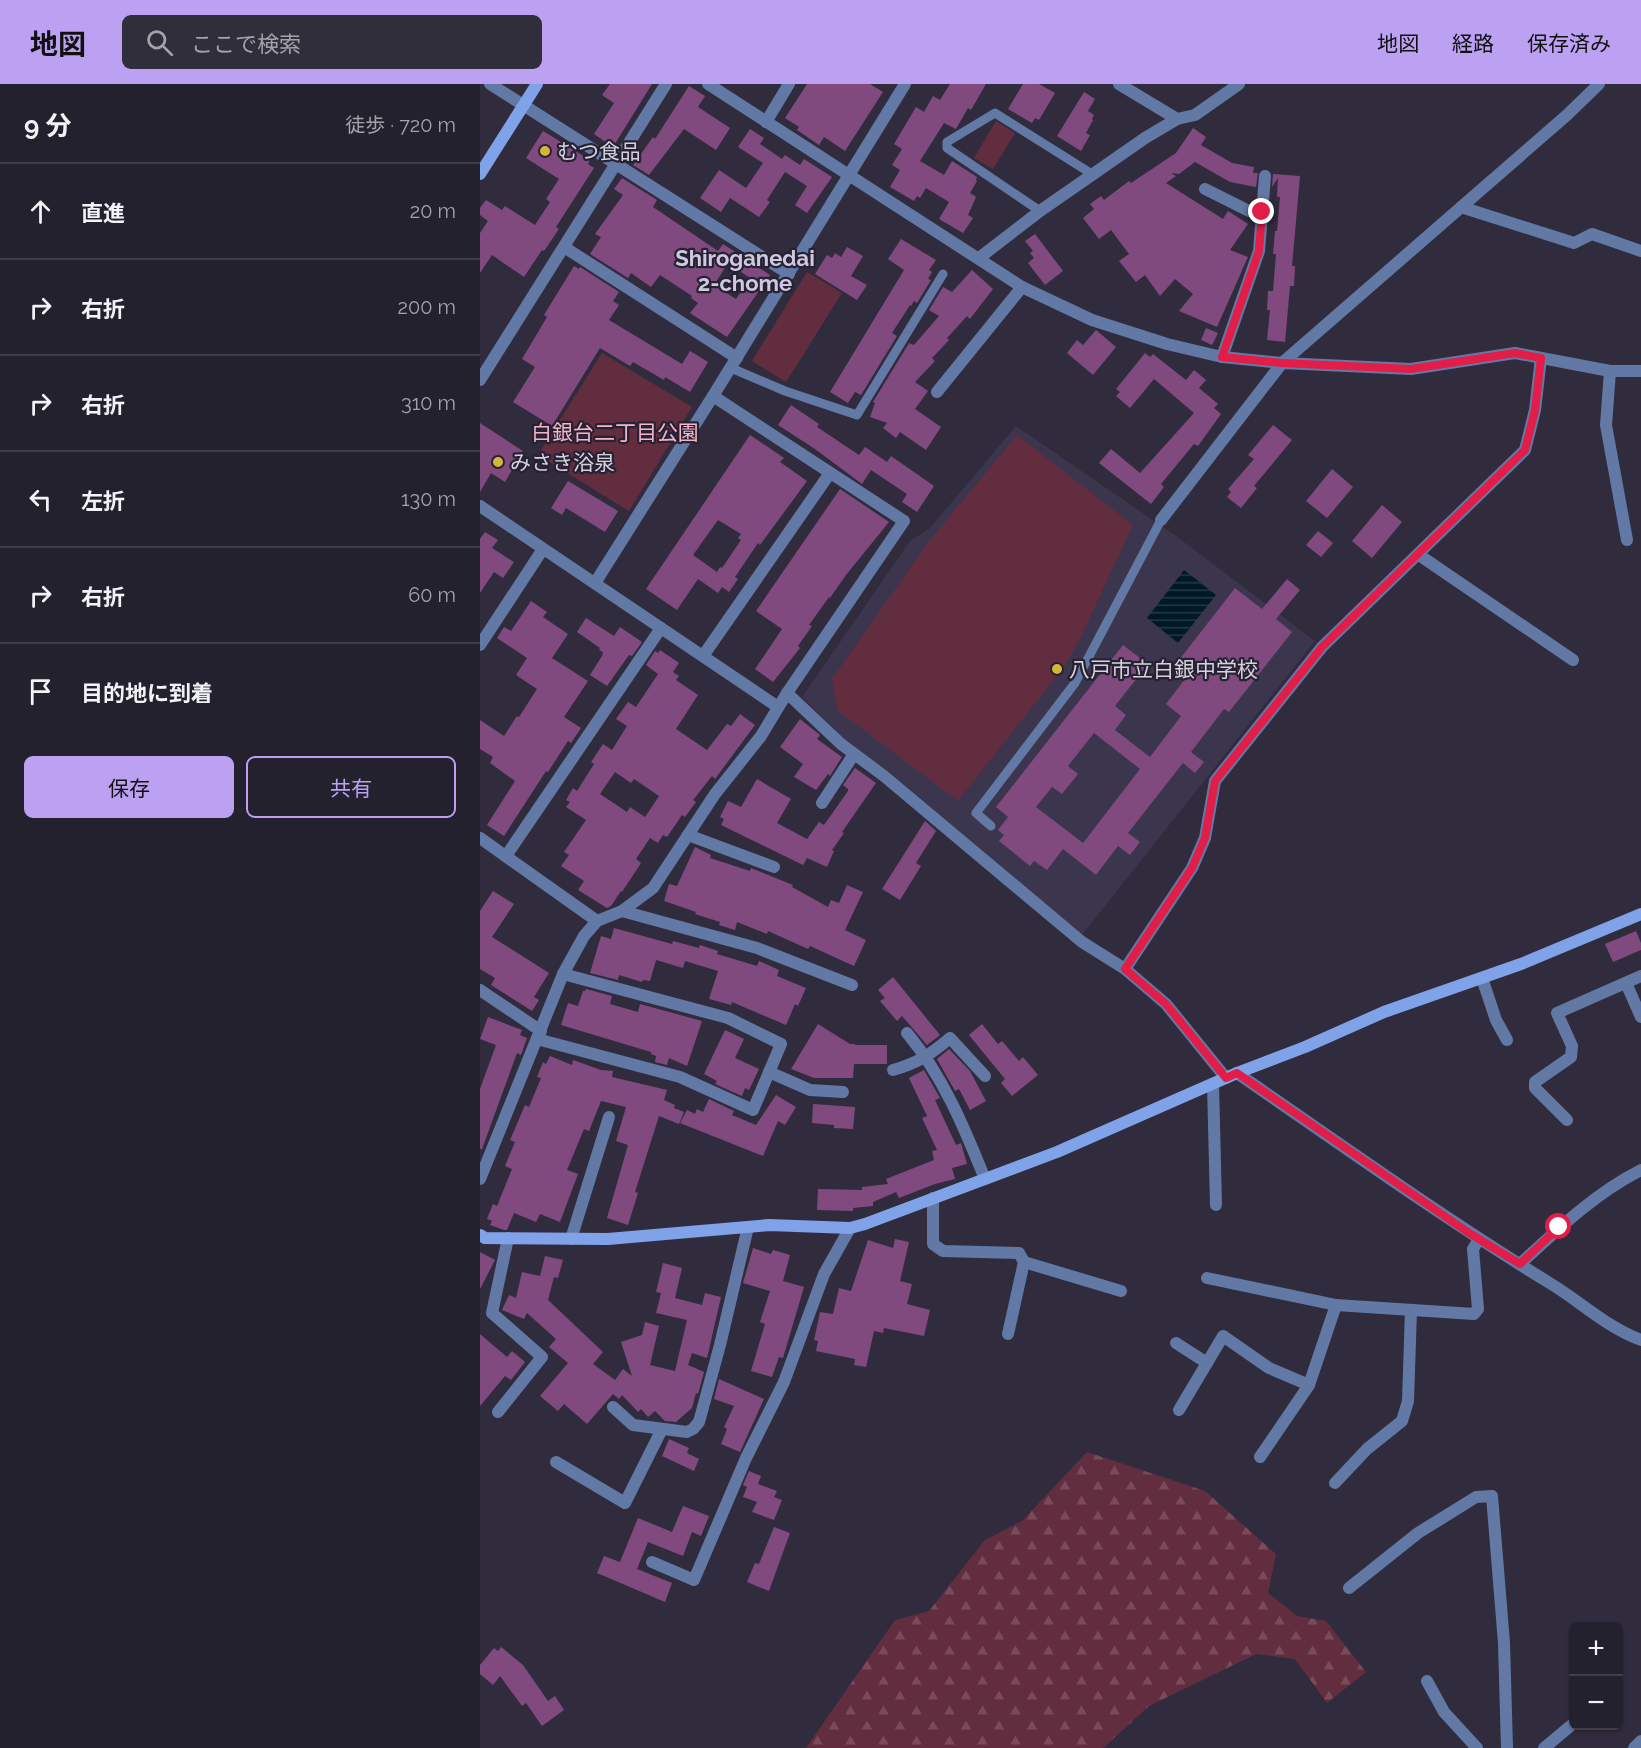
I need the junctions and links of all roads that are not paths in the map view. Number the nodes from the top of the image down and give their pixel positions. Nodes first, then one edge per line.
1 (490, 84) edge
2 (537, 84) edge
3 (666, 84) edge
4 (708, 84) edge
5 (789, 84) edge
6 (905, 84) edge
7 (1119, 84) edge
8 (1239, 84) edge
9 (1599, 84) edge
10 (524, 106) junction
11 (1177, 119) junction
12 (766, 122) junction
13 (616, 164) junction
14 (480, 174) edge
15 (1092, 174) junction
16 (849, 175) junction
17 (1265, 176) dead end
18 (1205, 189) dead end
19 (1461, 207) junction
20 (1040, 211) junction
21 (1262, 212) junction
22 (564, 247) junction
23 (1641, 251) edge
24 (978, 258) junction
25 (789, 273) junction
26 (943, 274) dead end
27 (1022, 287) junction
28 (1222, 357) junction
29 (1541, 358) junction
30 (734, 363) junction
31 (1282, 363) junction
32 (1610, 371) junction
33 (1641, 371) edge
34 (480, 380) edge
35 (937, 392) dead end
36 (714, 396) junction
37 (830, 473) junction
38 (480, 506) edge
39 (1161, 520) joint
40 (1627, 540) dead end
41 (543, 549) junction
42 (1419, 555) junction
43 (595, 583) junction
44 (662, 628) junction
45 (480, 645) edge
46 (703, 656) junction
47 (1573, 660) dead end
48 (787, 693) junction
49 (778, 707) junction
50 (854, 754) junction
51 (822, 802) dead end
52 (991, 826) dead end
53 (688, 835) junction
54 (480, 838) edge
55 (506, 856) junction
56 (774, 867) dead end
57 (622, 911) junction
58 (1641, 914) edge
59 (597, 921) junction
60 (1125, 969) junction
61 (563, 974) junction
62 (1641, 976) edge
63 (1482, 978) junction
64 (1626, 983) junction
65 (852, 985) dead end
66 (480, 990) edge
67 (1641, 1017) edge
68 (907, 1033) dead end
69 (539, 1035) junction
70 (1507, 1040) dead end
71 (927, 1057) junction
72 (893, 1070) dead end
73 (769, 1072) junction
74 (986, 1076) dead end
75 (1231, 1076) junction
76 (1213, 1084) junction
77 (843, 1092) dead end
78 (609, 1117) dead end
79 (1567, 1120) dead end
80 (1641, 1170) edge
81 (480, 1179) edge
82 (985, 1179) junction
83 (933, 1198) junction
84 (1216, 1205) dead end
85 (748, 1227) junction
86 (850, 1227) junction
87 (480, 1235) edge
88 (508, 1238) junction
89 (571, 1239) junction
90 (1479, 1239) junction
91 (1024, 1262) junction
92 (1520, 1264) junction
93 (1207, 1278) dead end
94 (1121, 1291) dead end
95 (1336, 1305) junction
96 (1411, 1310) junction
97 (1008, 1334) dead end
98 (1641, 1340) edge
99 (1176, 1343) dead end
100 (1207, 1363) junction
101 (1309, 1385) junction
102 (613, 1407) dead end
103 (1179, 1410) dead end
104 (498, 1412) dead end
105 (662, 1429) junction
106 (1260, 1457) dead end
107 (556, 1462) dead end
108 (1335, 1483) dead end
109 (652, 1562) dead end
110 (1349, 1588) dead end
111 (1427, 1681) dead end
112 (1569, 1727) edge
113 (1641, 1741) edge
114 (1477, 1748) edge
115 (1508, 1748) edge
116 (1544, 1748) edge
117 (1634, 1748) edge

1 - 10 street
2 - 10 street
3 - 13 street
4 - 12 street
5 - 12 street
6 - 16 street
7 - 11 street
8 - 11 street
9 - 19 street
10 - 13 street
10 - 14 street
11 - 15 street
12 - 16 street
13 - 22 street
13 - 25 street
15 - 20 street
15 - 20 lane
16 - 24 street
16 - 25 street
17 - 21 street
18 - 21 street
19 - 23 street
19 - 31 street
20 - 24 street
21 - 28 street
22 - 30 street
22 - 34 street
24 - 27 street
25 - 30 street
26 - 30 lane
27 - 28 street
27 - 35 street
28 - 31 street
29 - 31 street
29 - 32 street
29 - 42 street
30 - 36 street
31 - 39 street
32 - 33 street
32 - 40 street
36 - 37 street
36 - 43 street
37 - 46 street
37 - 48 street
38 - 41 street
39 - 52 lane
41 - 43 street
41 - 45 street
42 - 47 street
42 - 60 street
43 - 44 street
44 - 46 street
44 - 55 street
46 - 49 street
48 - 49 street
48 - 50 street
49 - 53 street
50 - 51 street
50 - 60 street
53 - 56 street
53 - 57 street
54 - 55 street
55 - 59 street
57 - 59 street
57 - 65 street
58 - 63 street
59 - 61 street
60 - 75 street
61 - 69 street
61 - 73 street
62 - 64 street
63 - 70 street
63 - 75 street
64 - 67 street
64 - 79 street
66 - 69 street
68 - 71 street
69 - 73 street
69 - 81 street
71 - 72 street
71 - 74 street
71 - 82 street
73 - 77 street
75 - 76 street
75 - 90 street
76 - 82 street
76 - 84 street
78 - 89 street
80 - 92 street
82 - 83 street
83 - 86 street
83 - 91 street
85 - 86 street
85 - 89 street
85 - 105 street
86 - 109 street
87 - 88 street
88 - 89 street
88 - 104 street
90 - 92 street
90 - 96 street
91 - 94 street
91 - 97 street
92 - 98 street
93 - 95 street
95 - 96 street
95 - 101 street
96 - 108 street
99 - 100 street
100 - 101 street
100 - 103 street
101 - 106 street
102 - 105 street
105 - 107 street
110 - 115 street
111 - 114 street
112 - 116 street
113 - 117 street

